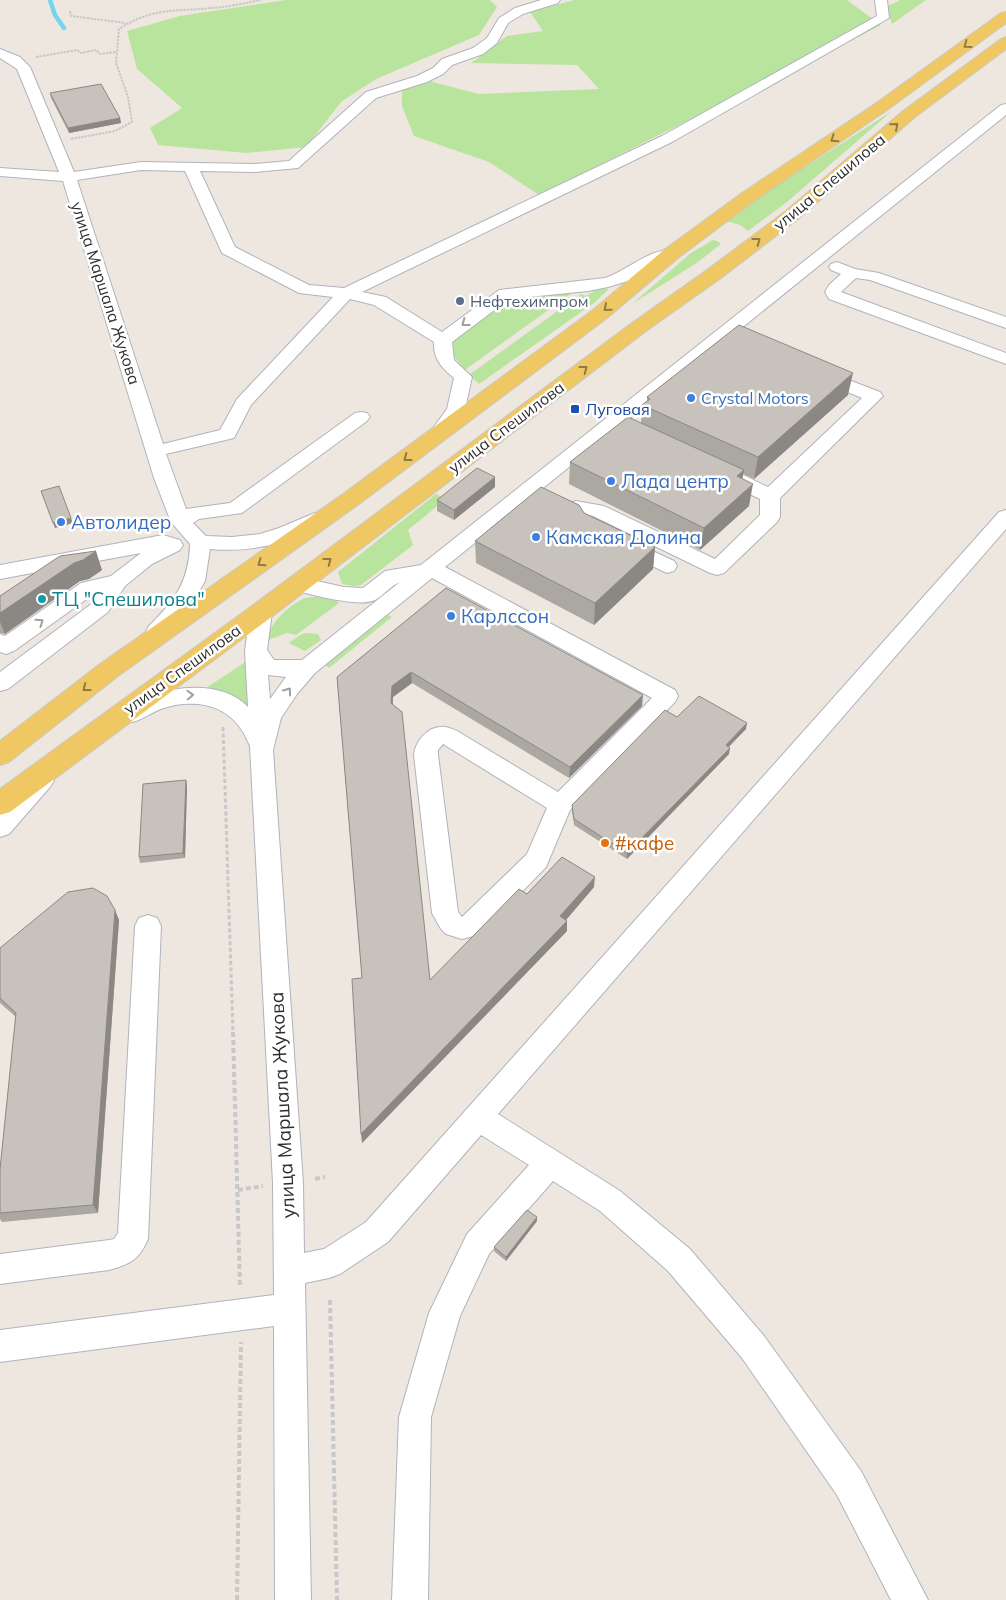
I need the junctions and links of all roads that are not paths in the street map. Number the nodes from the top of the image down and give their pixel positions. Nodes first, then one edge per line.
1 (554, 0) edge
2 (881, 0) edge
3 (519, 5) edge
4 (1006, 16) edge
5 (1006, 42) edge
6 (0, 53) edge
7 (1006, 108) edge
8 (191, 167) junction
9 (0, 172) edge
10 (69, 177) junction
11 (671, 254) junction
12 (816, 260) junction
13 (852, 273) junction
14 (714, 274) junction
15 (346, 293) junction
16 (1006, 323) edge
17 (443, 340) junction
18 (1006, 359) edge
19 (803, 367) edge
20 (361, 418) dead end
21 (612, 424) junction
22 (629, 432) edge
23 (437, 435) junction
24 (156, 450) junction
25 (709, 468) edge
26 (555, 496) junction
27 (770, 496) junction
28 (351, 499) junction
29 (1006, 516) edge
30 (180, 522) junction
31 (197, 540) junction
32 (173, 545) dead end
33 (71, 559) junction
34 (667, 566) dead end
35 (430, 569) junction
36 (0, 572) edge
37 (118, 581) junction
38 (298, 584) junction
39 (31, 587) edge
40 (261, 612) junction
41 (0, 642) edge
42 (256, 651) junction
43 (307, 667) junction
44 (109, 670) junction
45 (0, 683) edge
46 (262, 750) junction
47 (68, 752) junction
48 (0, 755) edge
49 (0, 804) edge
50 (560, 805) junction
51 (0, 827) edge
52 (148, 926) dead end
53 (478, 1117) junction
54 (551, 1162) junction
55 (0, 1269) edge
56 (288, 1271) junction
57 (289, 1309) junction
58 (0, 1346) edge
59 (293, 1600) edge
60 (410, 1600) edge
61 (910, 1600) edge

1 - 3 street
2 - 15 street
3 - 8 street
4 -> 11 main road, улица Спешилова
14 -> 5 main road, улица Спешилова
6 - 10 street, улица Маршала Жукова
7 - 12 street
8 - 10 street
8 - 15 street
9 - 10 street
10 - 24 street, улица Маршала Жукова
11 - 14 main road
11 -> 17 street
11 -> 23 main road, улица Спешилова
12 - 13 street
12 - 21 street
13 - 16 street
13 - 18 street
38 -> 14 main road, улица Спешилова
15 - 17 street
15 - 24 street
17 - 23 street
19 - 27 street
20 - 30 street
21 - 22 street
21 - 26 street
23 -> 28 main road, улица Спешилова
24 - 30 street, улица Маршала Жукова
25 - 27 street
26 - 27 street
26 - 34 street
26 - 35 street
28 - 31 street
28 -> 44 main road, улица Спешилова
29 - 53 street
30 - 31 street, улица Маршала Жукова
31 - 33 street
31 - 44 street
32 - 37 street
33 - 36 street
33 - 39 street
35 - 38 street
35 - 43 street
35 - 50 street
41 -> 37 street
37 - 45 street
38 - 40 main road, улица Спешилова
40 - 42 street, улица Маршала Жукова
40 - 47 main road, улица Спешилова
42 - 43 street
42 - 46 street, улица Маршала Жукова
46 -> 43 street
44 -> 48 main road, улица Спешилова
47 -> 46 street
46 - 56 street, улица Маршала Жукова
47 - 49 main road, улица Спешилова
47 - 51 street
50 - 50 street
52 - 55 street
53 - 54 street
53 - 56 street
54 - 60 street
54 - 61 street
56 - 57 street, улица Маршала Жукова
57 - 58 street
57 - 59 street, улица Маршала Жукова

